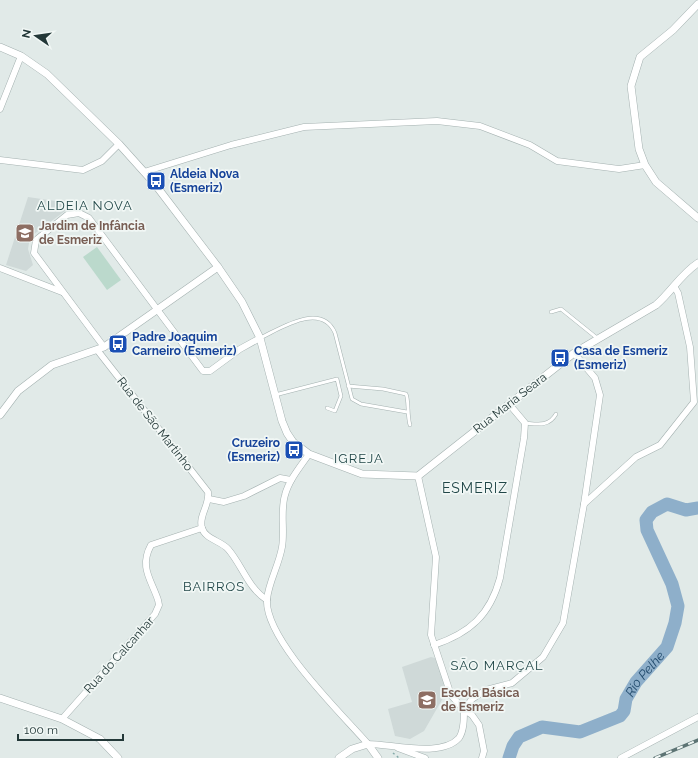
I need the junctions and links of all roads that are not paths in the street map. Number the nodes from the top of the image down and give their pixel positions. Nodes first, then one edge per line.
1 (698, 4) edge
2 (0, 47) edge
3 (20, 56) junction
4 (0, 109) edge
5 (119, 144) junction
6 (0, 160) edge
7 (645, 165) junction
8 (144, 172) junction
9 (698, 218) edge
10 (698, 263) edge
11 (218, 267) junction
12 (0, 268) edge
13 (674, 286) junction
14 (62, 292) junction
15 (158, 310) junction
16 (551, 312) dead end
17 (260, 338) junction
18 (597, 338) junction
19 (101, 349) junction
20 (574, 353) junction
21 (348, 386) junction
22 (275, 395) junction
23 (509, 404) junction
24 (327, 408) dead end
25 (407, 412) junction
26 (556, 414) dead end
27 (0, 415) edge
28 (525, 424) junction
29 (410, 425) dead end
30 (309, 454) junction
31 (418, 476) junction
32 (291, 480) junction
33 (209, 500) junction
34 (584, 504) junction
35 (202, 528) junction
36 (267, 600) junction
37 (434, 644) junction
38 (0, 698) edge
39 (464, 710) junction
40 (698, 717) edge
41 (62, 719) junction
42 (368, 744) junction
43 (393, 746) junction
44 (118, 758) edge
45 (339, 758) edge
46 (378, 758) edge
47 (425, 758) edge
48 (482, 758) edge
49 (621, 758) edge

1 - 7 street
2 - 3 street
3 - 4 street
3 - 5 street
5 - 6 street
5 - 8 street
7 - 8 street
7 - 9 street
8 - 11 street
10 - 13 street, Rua Maria Seara
11 - 15 street
11 - 17 street
12 - 14 street
13 - 18 street, Rua Maria Seara
13 - 34 street
14 - 15 street, Rua de São Martinho
14 - 19 street, Rua de São Martinho
15 - 17 street, Rua de São Martinho
15 - 19 street
16 - 18 lane
17 - 21 lane
17 - 22 street
18 - 20 street, Rua Maria Seara
19 - 27 street
19 - 33 street, Rua de São Martinho
20 - 23 street, Rua Maria Seara
20 - 34 street
21 - 25 lane
21 - 25 lane
22 - 24 lane
22 - 30 street
23 - 28 street
23 - 31 street, Rua Maria Seara
25 - 29 lane
26 - 28 lane
28 - 37 street
30 - 31 street
30 - 32 street
31 - 37 street
32 - 33 street
32 - 36 street
33 - 35 street
34 - 39 street
35 - 36 street
35 - 41 street, Rua do Calcanhar
36 - 42 street
37 - 39 street
38 - 41 street
39 - 43 street
39 - 48 street
40 - 49 street
41 - 44 street
42 - 43 street
42 - 45 street
42 - 46 street
43 - 47 street

